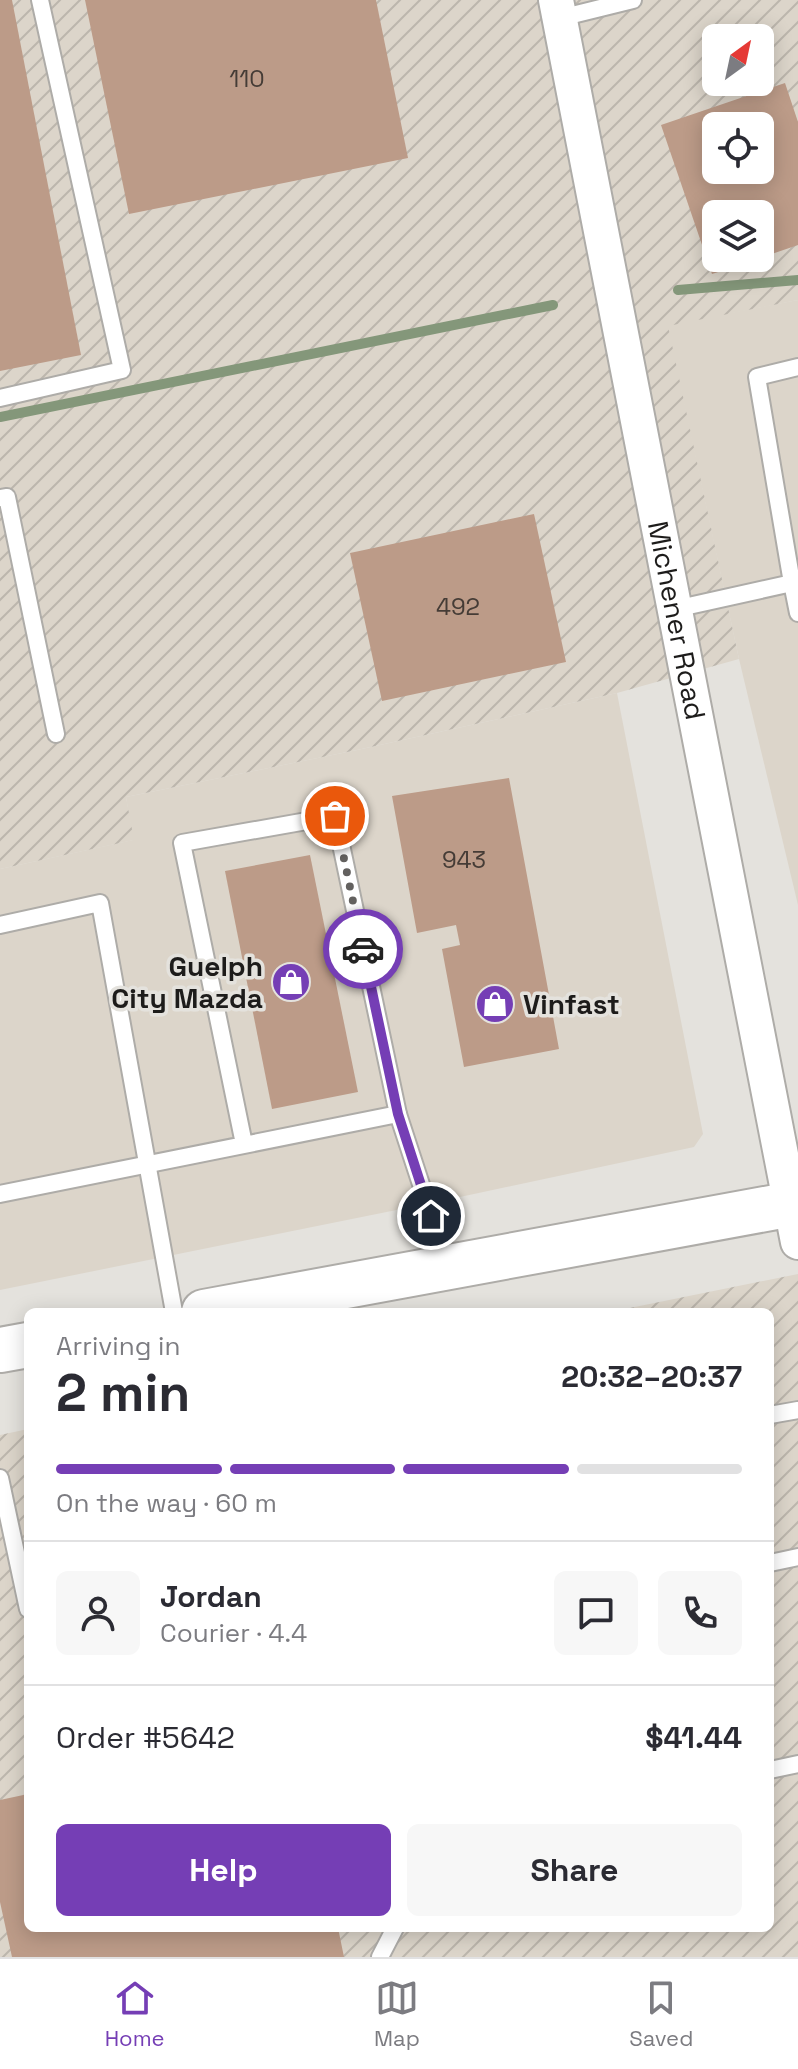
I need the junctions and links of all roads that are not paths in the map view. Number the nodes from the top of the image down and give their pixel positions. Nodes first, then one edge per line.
1 (40, 0) edge
2 (633, 0) edge
3 (558, 9) edge
4 (798, 367) edge
5 (0, 398) edge
6 (0, 498) edge
7 (792, 583) junction
8 (675, 609) junction
9 (798, 613) edge
10 (56, 734) dead end
11 (0, 925) edge
12 (398, 1114) junction
13 (244, 1144) junction
14 (148, 1164) junction
15 (0, 1194) edge
16 (795, 1217) edge
17 (448, 1267) junction
18 (173, 1308) edge
19 (233, 1308) edge
20 (24, 1346) edge
21 (0, 1350) edge
22 (798, 1410) edge
23 (774, 1414) edge
24 (0, 1478) edge
25 (798, 1557) edge
26 (774, 1562) edge
27 (24, 1590) edge
28 (798, 1764) edge
29 (774, 1769) edge
30 (393, 1932) edge
31 (380, 1957) edge

1 - 5 lane
2 - 3 lane
3 - 8 street, Michener Road
4 - 7 lane
6 - 10 lane
7 - 8 lane
7 - 9 lane
8 - 16 street, Michener Road
11 - 14 lane
12 - 13 lane
12 - 13 lane
12 - 17 lane
13 - 14 lane
14 - 15 lane
14 - 18 lane
16 - 17 main road
17 - 19 main road
20 - 21 main road
22 - 23 lane
24 - 27 lane
25 - 26 lane
28 - 29 lane
30 - 31 lane

